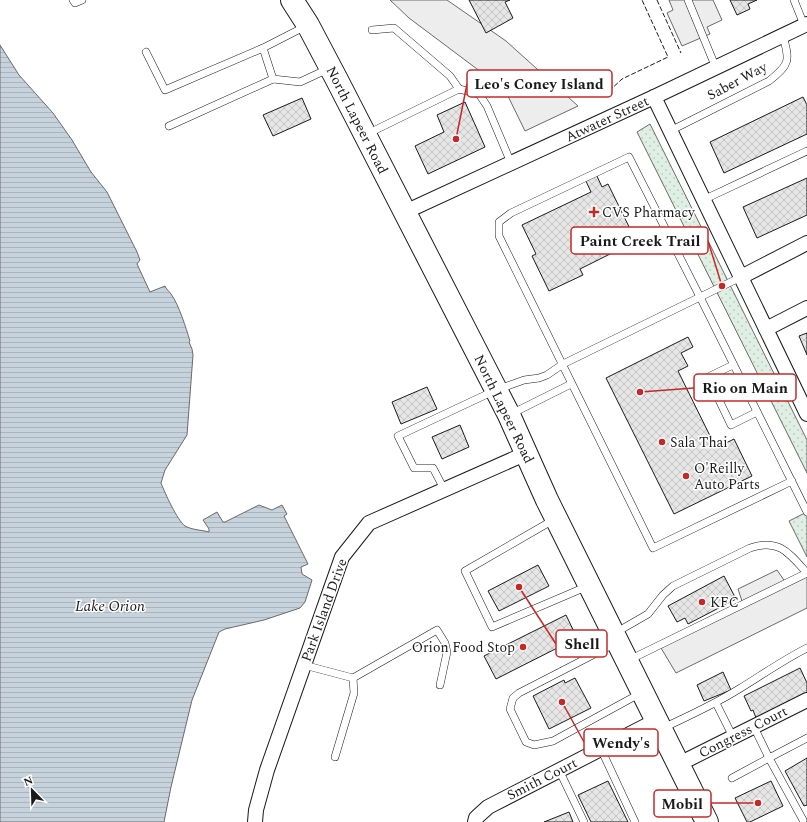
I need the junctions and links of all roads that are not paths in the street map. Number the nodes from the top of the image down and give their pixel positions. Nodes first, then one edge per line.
1 (73, 0) edge
2 (82, 0) edge
3 (292, 0) edge
4 (688, 0) edge
5 (794, 0) edge
6 (308, 25) junction
7 (806, 25) edge
8 (372, 30) dead end
9 (783, 36) junction
10 (263, 48) junction
11 (146, 52) dead end
12 (331, 68) junction
13 (716, 68) junction
14 (274, 80) junction
15 (459, 89) junction
16 (654, 97) junction
17 (169, 126) dead end
18 (670, 131) junction
19 (365, 135) junction
20 (807, 151) edge
21 (511, 163) junction
22 (703, 200) junction
23 (405, 212) junction
24 (807, 243) edge
25 (741, 277) junction
26 (700, 297) junction
27 (807, 308) edge
28 (766, 329) junction
29 (563, 364) junction
30 (733, 365) junction
31 (571, 384) junction
32 (496, 390) junction
33 (803, 396) edge
34 (757, 412) junction
35 (807, 414) edge
36 (509, 415) junction
37 (527, 453) junction
38 (792, 481) junction
39 (444, 489) junction
40 (807, 512) edge
41 (556, 518) junction
42 (807, 573) edge
43 (590, 585) junction
44 (620, 645) junction
45 (807, 648) edge
46 (304, 665) junction
47 (353, 678) junction
48 (440, 685) dead end
49 (642, 692) junction
50 (807, 700) edge
51 (716, 703) junction
52 (659, 725) junction
53 (754, 726) junction
54 (733, 737) junction
55 (807, 738) edge
56 (601, 749) junction
57 (335, 758) dead end
58 (769, 758) junction
59 (679, 764) junction
60 (559, 770) junction
61 (732, 778) dead end
62 (803, 820) edge
63 (255, 822) edge
64 (475, 822) edge
65 (584, 822) edge
66 (635, 822) edge
67 (706, 822) edge

1 - 2 lane
3 - 6 main road, North Lapeer Road
4 - 13 lane
5 - 7 lane
6 - 10 lane
6 - 12 main road, North Lapeer Road
7 - 9 street, Atwater Street
8 - 15 lane
9 - 13 street, Atwater Street
9 - 18 lane, Saber Way
10 - 11 lane
10 - 14 lane
12 - 14 lane
12 - 19 main road, North Lapeer Road
13 - 16 street, Atwater Street
14 - 17 lane
15 - 19 lane
15 - 21 lane
16 - 18 street
16 - 21 street, Atwater Street
18 - 22 street
19 - 23 main road, North Lapeer Road
20 - 22 lane
21 - 23 street, Atwater Street
22 - 25 street
23 - 32 main road, North Lapeer Road
24 - 25 street
25 - 26 lane
25 - 28 street
26 - 29 lane
26 - 29 lane
26 - 30 lane
27 - 28 street
28 - 33 street
29 - 31 lane
29 - 32 lane
30 - 34 lane
30 - 34 lane
31 - 36 lane
31 - 38 lane
32 - 36 main road, North Lapeer Road
32 - 39 lane
33 - 35 street
34 - 38 lane
36 - 37 main road, North Lapeer Road
37 - 39 street, Park Island Drive
37 - 41 main road, North Lapeer Road
38 - 40 lane
39 - 46 street, Park Island Drive
41 - 43 main road, North Lapeer Road
41 - 43 lane
42 - 44 lane
42 - 44 lane
43 - 44 main road, North Lapeer Road
44 - 49 main road, North Lapeer Road
44 - 49 lane
45 - 51 lane
46 - 47 lane
46 - 63 street, Park Island Drive
47 - 48 lane
47 - 57 lane
49 - 52 main road, North Lapeer Road
50 - 53 street, Congress Court
51 - 52 lane
51 - 54 lane
52 - 56 street, Smith Court
52 - 59 main road, North Lapeer Road
53 - 54 street, Congress Court
53 - 58 lane
54 - 59 street, Congress Court
55 - 58 lane
56 - 60 street, Smith Court
56 - 66 lane
58 - 61 lane
58 - 62 lane
59 - 67 main road, North Lapeer Road
60 - 64 street, Smith Court
60 - 65 lane

